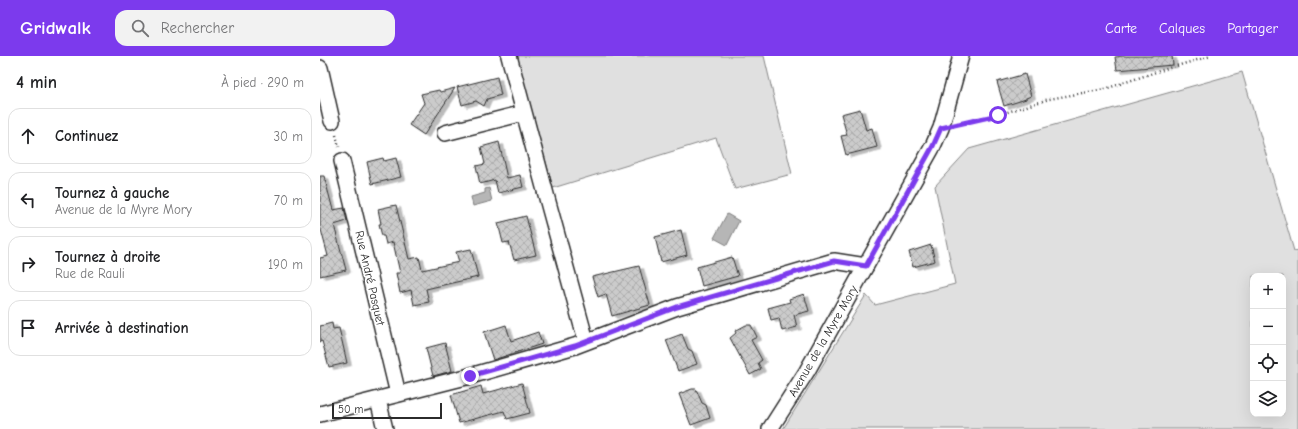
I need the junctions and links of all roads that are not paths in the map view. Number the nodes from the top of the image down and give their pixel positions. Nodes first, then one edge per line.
1 (509, 56) edge
2 (961, 56) edge
3 (320, 68) edge
4 (524, 113) junction
5 (332, 121) road end
6 (445, 133) dead end
7 (342, 161) road end
8 (866, 266) junction
9 (586, 341) junction
10 (398, 394) junction
11 (378, 400) junction
12 (320, 414) edge
13 (385, 429) edge
14 (770, 429) edge

1 - 4 street
2 - 8 street, Avenue de la Myre Mory
3 - 5 street
4 - 6 street
4 - 9 street
7 - 10 street, Rue André Pasquet
8 - 9 street
8 - 14 street, Avenue de la Myre Mory
9 - 10 street
10 - 11 street
11 - 12 street
11 - 13 street

